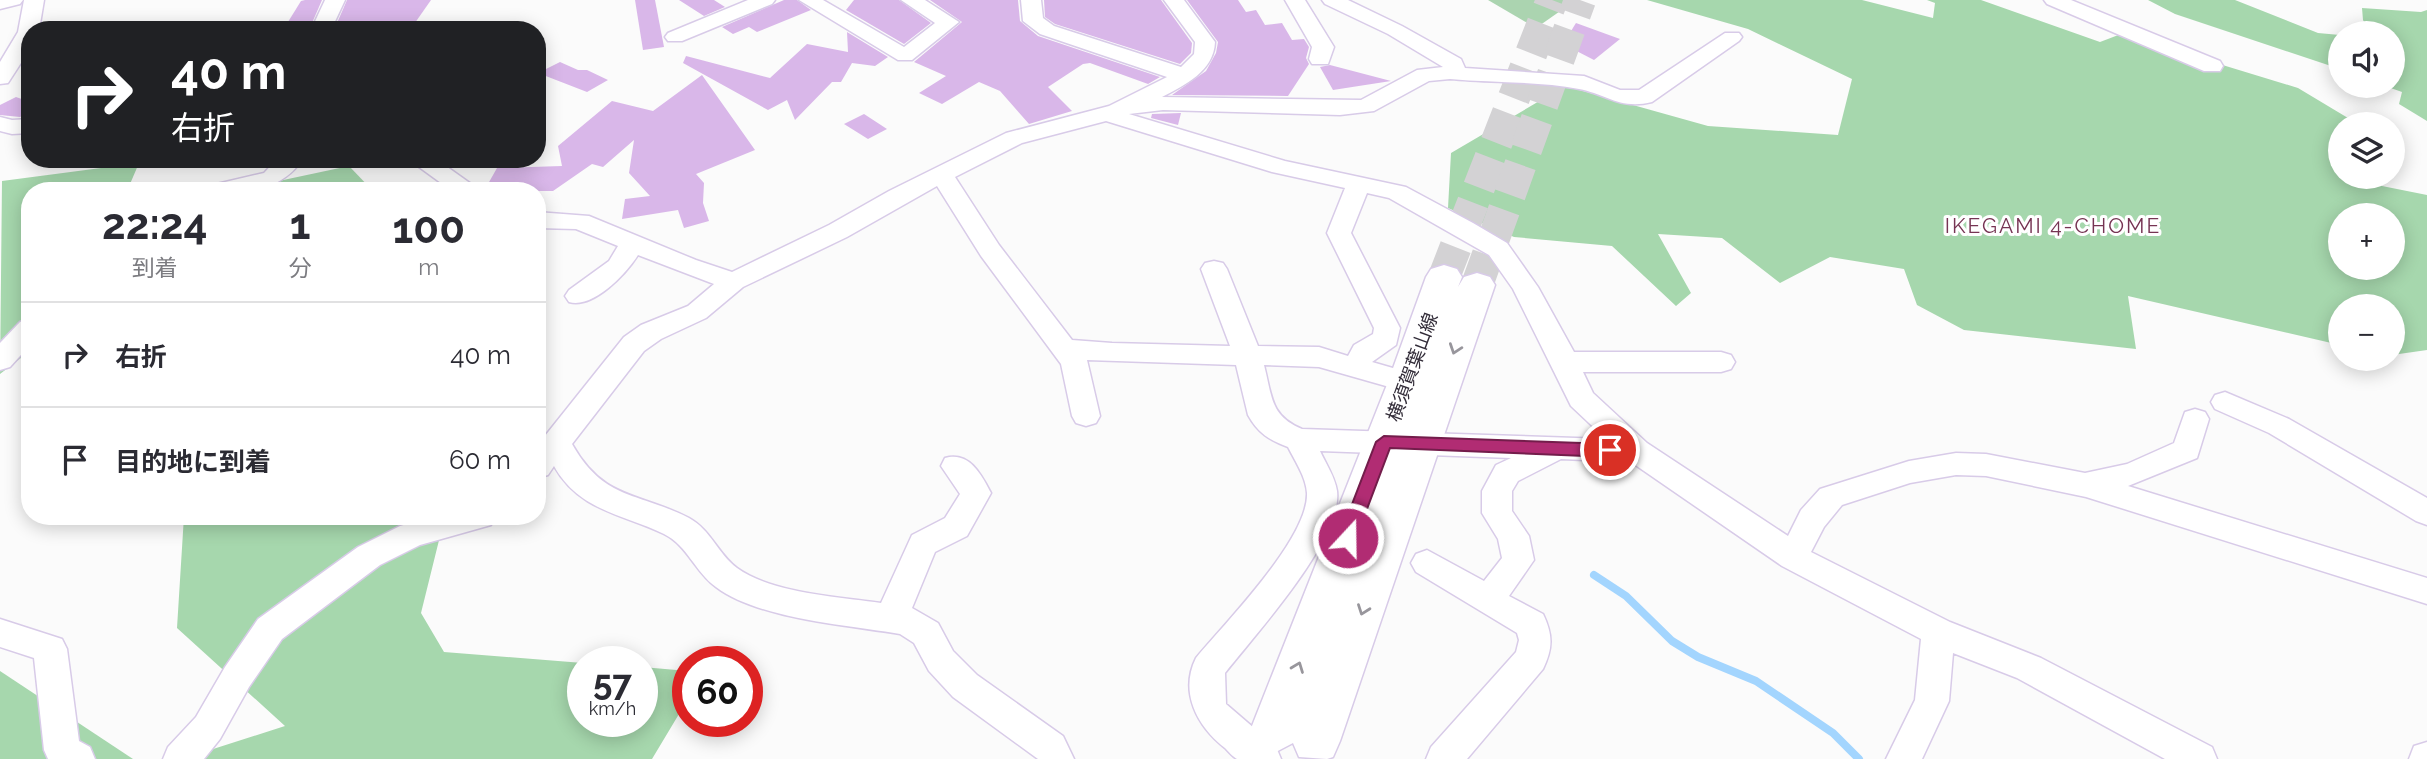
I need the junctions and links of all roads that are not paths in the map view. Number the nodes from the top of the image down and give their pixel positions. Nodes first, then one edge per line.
1 (13, 0) edge
2 (34, 0) edge
3 (335, 0) edge
4 (765, 0) edge
5 (809, 0) edge
6 (911, 0) edge
7 (1031, 0) edge
8 (1174, 0) edge
9 (1295, 0) edge
10 (1332, 0) edge
11 (2054, 0) edge
12 (2107, 0) edge
13 (0, 3) edge
14 (32, 21) edge
15 (325, 21) edge
16 (676, 37) dead end
17 (1732, 37) dead end
18 (2142, 37) junction
19 (21, 45) edge
20 (1320, 59) dead end
21 (2212, 66) dead end
22 (1457, 74) junction
23 (1184, 75) junction
24 (0, 78) edge
25 (1112, 113) junction
26 (282, 168) edge
27 (434, 168) edge
28 (942, 174) junction
29 (252, 182) edge
30 (455, 182) edge
31 (1359, 183) junction
32 (546, 220) edge
33 (633, 243) junction
34 (1214, 269) dead end
35 (734, 281) junction
36 (578, 296) dead end
37 (21, 338) edge
38 (1062, 348) junction
39 (1248, 356) junction
40 (0, 360) edge
41 (1565, 362) junction
42 (1721, 362) dead end
43 (1356, 367) junction
44 (1407, 382) junction
45 (2225, 402) dead end
46 (1086, 416) dead end
47 (2195, 419) dead end
48 (1299, 440) junction
49 (1403, 443) junction
50 (1556, 448) junction
51 (1637, 452) junction
52 (547, 455) edge
53 (956, 466) dead end
54 (2086, 485) junction
55 (2427, 513) edge
56 (448, 525) edge
57 (1793, 557) junction
58 (1427, 562) dead end
59 (2427, 591) edge
60 (1488, 600) junction
61 (891, 618) junction
62 (1938, 632) junction
63 (0, 633) edge
64 (1316, 741) dead end
65 (1251, 747) edge
66 (77, 759) edge
67 (181, 759) edge
68 (1056, 759) edge
69 (1444, 759) edge
70 (1904, 759) edge
71 (2199, 759) edge

1 - 13 street
2 - 14 street
3 - 15 street
4 - 16 street
5 - 6 street
7 - 23 street
8 - 23 street
9 - 20 street
10 - 22 street
11 - 18 street
12 - 18 street
17 - 22 street
18 - 21 street
19 - 24 street
22 - 25 street
23 - 25 street
25 - 28 street
25 - 31 street
26 - 29 street
27 - 30 street
28 - 35 street
28 - 38 street
31 - 41 street
31 - 43 street
32 - 33 street
33 - 35 street
33 - 36 street
34 - 39 street
35 - 52 street
37 - 40 street
38 - 39 street
38 - 46 street
39 - 43 street
39 - 48 street
41 - 42 street
41 - 51 street
43 - 44 street
44 - 49 main road, 横須賀葉山線
44 -> 49 main road, 横須賀葉山線
45 - 55 street
47 - 54 street
48 - 49 street
48 - 65 street
49 - 50 street
49 -> 64 main road, 横須賀葉山線
65 -> 49 main road, 横須賀葉山線
50 - 51 street
50 - 60 street
51 - 57 street
52 - 61 street
53 - 61 street
54 - 57 street
54 - 59 street
56 - 67 street
57 - 62 street
58 - 60 street
60 - 69 street
61 - 68 street
62 - 70 street
62 - 71 street
63 - 66 street

